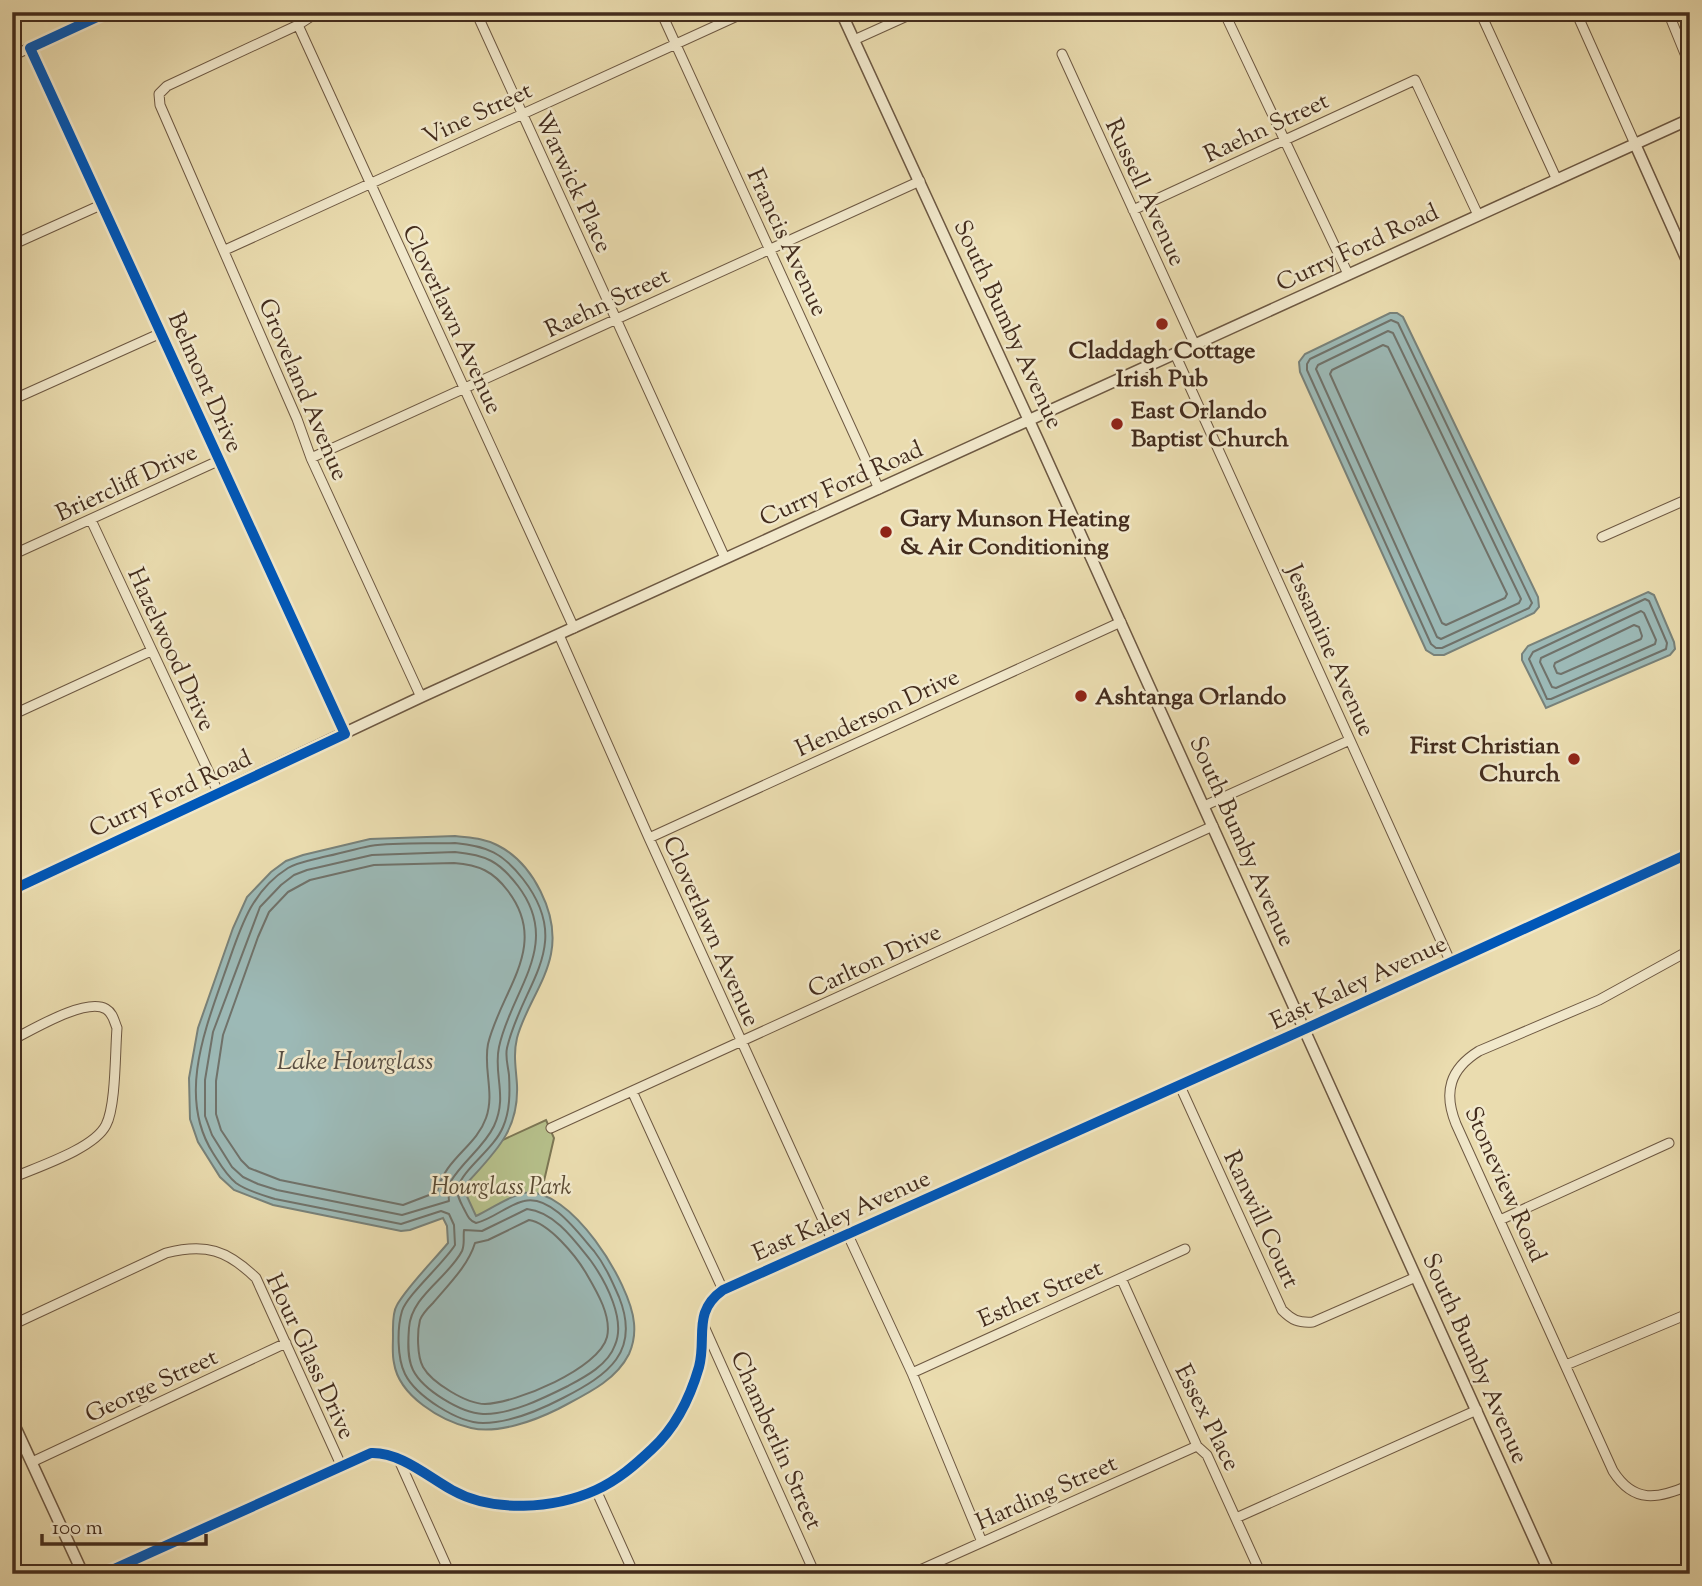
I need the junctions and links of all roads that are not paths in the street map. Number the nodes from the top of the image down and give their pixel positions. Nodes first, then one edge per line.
1 (108, 12) edge
2 (318, 12) edge
3 (476, 12) edge
4 (661, 12) edge
5 (746, 12) edge
6 (841, 12) edge
7 (916, 12) edge
8 (1224, 12) edge
9 (1480, 12) edge
10 (1576, 12) edge
11 (1668, 12) edge
12 (298, 26) junction
13 (854, 40) junction
14 (676, 44) junction
15 (30, 48) junction
16 (1062, 54) dead end
17 (12, 56) edge
18 (1690, 66) edge
19 (521, 114) junction
20 (1690, 119) edge
21 (1285, 141) junction
22 (1635, 144) junction
23 (1557, 180) junction
24 (920, 181) junction
25 (370, 184) junction
26 (103, 204) junction
27 (1133, 209) junction
28 (1478, 215) junction
29 (12, 245) edge
30 (770, 249) junction
31 (225, 250) junction
32 (1690, 267) edge
33 (1348, 274) junction
34 (615, 319) junction
35 (161, 332) junction
36 (1195, 345) junction
37 (1175, 354) junction
38 (463, 390) junction
39 (12, 400) edge
40 (1030, 421) junction
41 (311, 458) junction
42 (218, 461) junction
43 (879, 489) junction
44 (1690, 498) edge
45 (91, 520) junction
46 (1602, 537) dead end
47 (12, 555) edge
48 (725, 558) junction
49 (1121, 622) junction
50 (574, 628) junction
51 (559, 635) junction
52 (151, 651) junction
53 (421, 697) junction
54 (12, 715) edge
55 (345, 734) junction
56 (1350, 740) junction
57 (219, 794) junction
58 (1204, 806) junction
59 (1213, 826) junction
60 (649, 838) junction
61 (1690, 853) edge
62 (12, 890) edge
63 (1690, 950) edge
64 (1451, 963) junction
65 (1305, 1030) junction
66 (12, 1040) edge
67 (741, 1042) junction
68 (1180, 1086) junction
69 (632, 1091) junction
70 (551, 1128) dead end
71 (1670, 1143) dead end
72 (12, 1178) edge
73 (1500, 1220) junction
74 (849, 1235) junction
75 (832, 1242) junction
76 (1185, 1249) dead end
77 (1416, 1277) junction
78 (1121, 1278) junction
79 (723, 1290) junction
80 (1690, 1313) edge
81 (703, 1322) junction
82 (12, 1325) edge
83 (286, 1343) junction
84 (1566, 1364) junction
85 (912, 1373) junction
86 (1477, 1410) junction
87 (12, 1420) edge
88 (16, 1437) edge
89 (1197, 1446) junction
90 (398, 1458) junction
91 (32, 1462) junction
92 (341, 1465) junction
93 (1690, 1485) edge
94 (596, 1490) junction
95 (1236, 1518) junction
96 (982, 1542) junction
97 (83, 1574) edge
98 (103, 1574) edge
99 (450, 1574) edge
100 (634, 1574) edge
101 (816, 1574) edge
102 (911, 1574) edge
103 (1261, 1574) edge
104 (1550, 1574) edge

1 - 15 street
2 - 12 street
3 - 19 street, Warwick Place
4 - 14 street, Francis Avenue
5 - 14 street, Vine Street
6 - 13 street, South Bumby Avenue
7 - 13 street
8 - 21 street
9 - 23 street
10 - 22 street
11 - 18 street
12 - 25 street, Cloverlawn Avenue
12 - 31 street, Groveland Avenue
13 - 24 street, South Bumby Avenue
14 - 19 street, Vine Street
14 - 30 street, Francis Avenue
15 - 17 street
15 - 26 street, Belmont Drive
16 - 27 street, Russell Avenue
19 - 25 street, Vine Street
19 - 34 street, Warwick Place
20 - 22 street, Curry Ford Road
21 - 27 street, Raehn Street
21 - 28 street, Raehn Street
21 - 33 street
22 - 23 street, Curry Ford Road
22 - 32 street
23 - 28 street, Curry Ford Road
24 - 30 street, Raehn Street
24 - 40 street, South Bumby Avenue
25 - 31 street, Vine Street
25 - 38 street, Cloverlawn Avenue
26 - 29 street
26 - 35 street, Belmont Drive
27 - 36 street, Russell Avenue
28 - 33 street, Curry Ford Road
30 - 34 street, Raehn Street
30 - 43 street, Francis Avenue
31 - 41 street, Groveland Avenue
33 - 36 street, Curry Ford Road
34 - 38 street, Raehn Street
34 - 48 street, Warwick Place
35 - 39 street
35 - 42 street, Belmont Drive
36 - 37 street, Curry Ford Road
37 - 40 street, Curry Ford Road
37 - 56 street, Jessamine Avenue
38 - 41 street, Raehn Street
38 - 50 street, Cloverlawn Avenue
40 - 43 street, Curry Ford Road
40 - 49 street, South Bumby Avenue
41 - 53 street, Groveland Avenue
42 - 45 street, Briercliff Drive
42 - 55 street, Belmont Drive
43 - 48 street, Curry Ford Road
44 - 46 street
45 - 47 street, Briercliff Drive
45 - 52 street, Hazelwood Drive
48 - 50 street, Curry Ford Road
49 - 58 street, South Bumby Avenue
49 - 60 street, Henderson Drive
50 - 51 street, Curry Ford Road
51 - 53 street, Curry Ford Road
51 - 60 street, Cloverlawn Avenue
52 - 54 street
52 - 57 street, Hazelwood Drive
53 - 55 street, Curry Ford Road
55 - 57 street, Curry Ford Road
56 - 58 street
56 - 64 street, Jessamine Avenue
57 - 62 street, Curry Ford Road
58 - 59 street, South Bumby Avenue
59 - 65 street, South Bumby Avenue
59 - 67 street, Carlton Drive
60 - 67 street, Cloverlawn Avenue
61 - 64 street, East Kaley Avenue
63 - 73 street, Stoneview Road
64 - 65 street, East Kaley Avenue
65 - 68 street, East Kaley Avenue
65 - 77 street, South Bumby Avenue
66 - 72 street
67 - 69 street, Carlton Drive
67 - 75 street, Cloverlawn Avenue
68 - 74 street, East Kaley Avenue
68 - 77 street, Ranwill Court
69 - 70 street, Carlton Drive
69 - 79 street
71 - 73 street
73 - 84 street, Stoneview Road
74 - 75 street, East Kaley Avenue
74 - 85 street
75 - 79 street, East Kaley Avenue
76 - 78 street, Esther Street
77 - 86 street, South Bumby Avenue
78 - 85 street, Esther Street
78 - 89 street, Essex Place
79 - 81 street
80 - 84 street
81 - 94 street
81 - 101 street, Chamberlin Street
82 - 83 street, Hour Glass Drive
83 - 91 street, George Street
83 - 92 street, Hour Glass Drive
84 - 93 street, Stoneview Road
85 - 96 street
86 - 95 street
86 - 104 street, South Bumby Avenue
87 - 88 street
88 - 91 street
89 - 95 street, Essex Place
89 - 96 street, Harding Street
90 - 92 street
90 - 94 street
90 - 99 street
91 - 97 street
92 - 98 street
94 - 100 street
95 - 103 street, Essex Place
96 - 102 street, Harding Street

